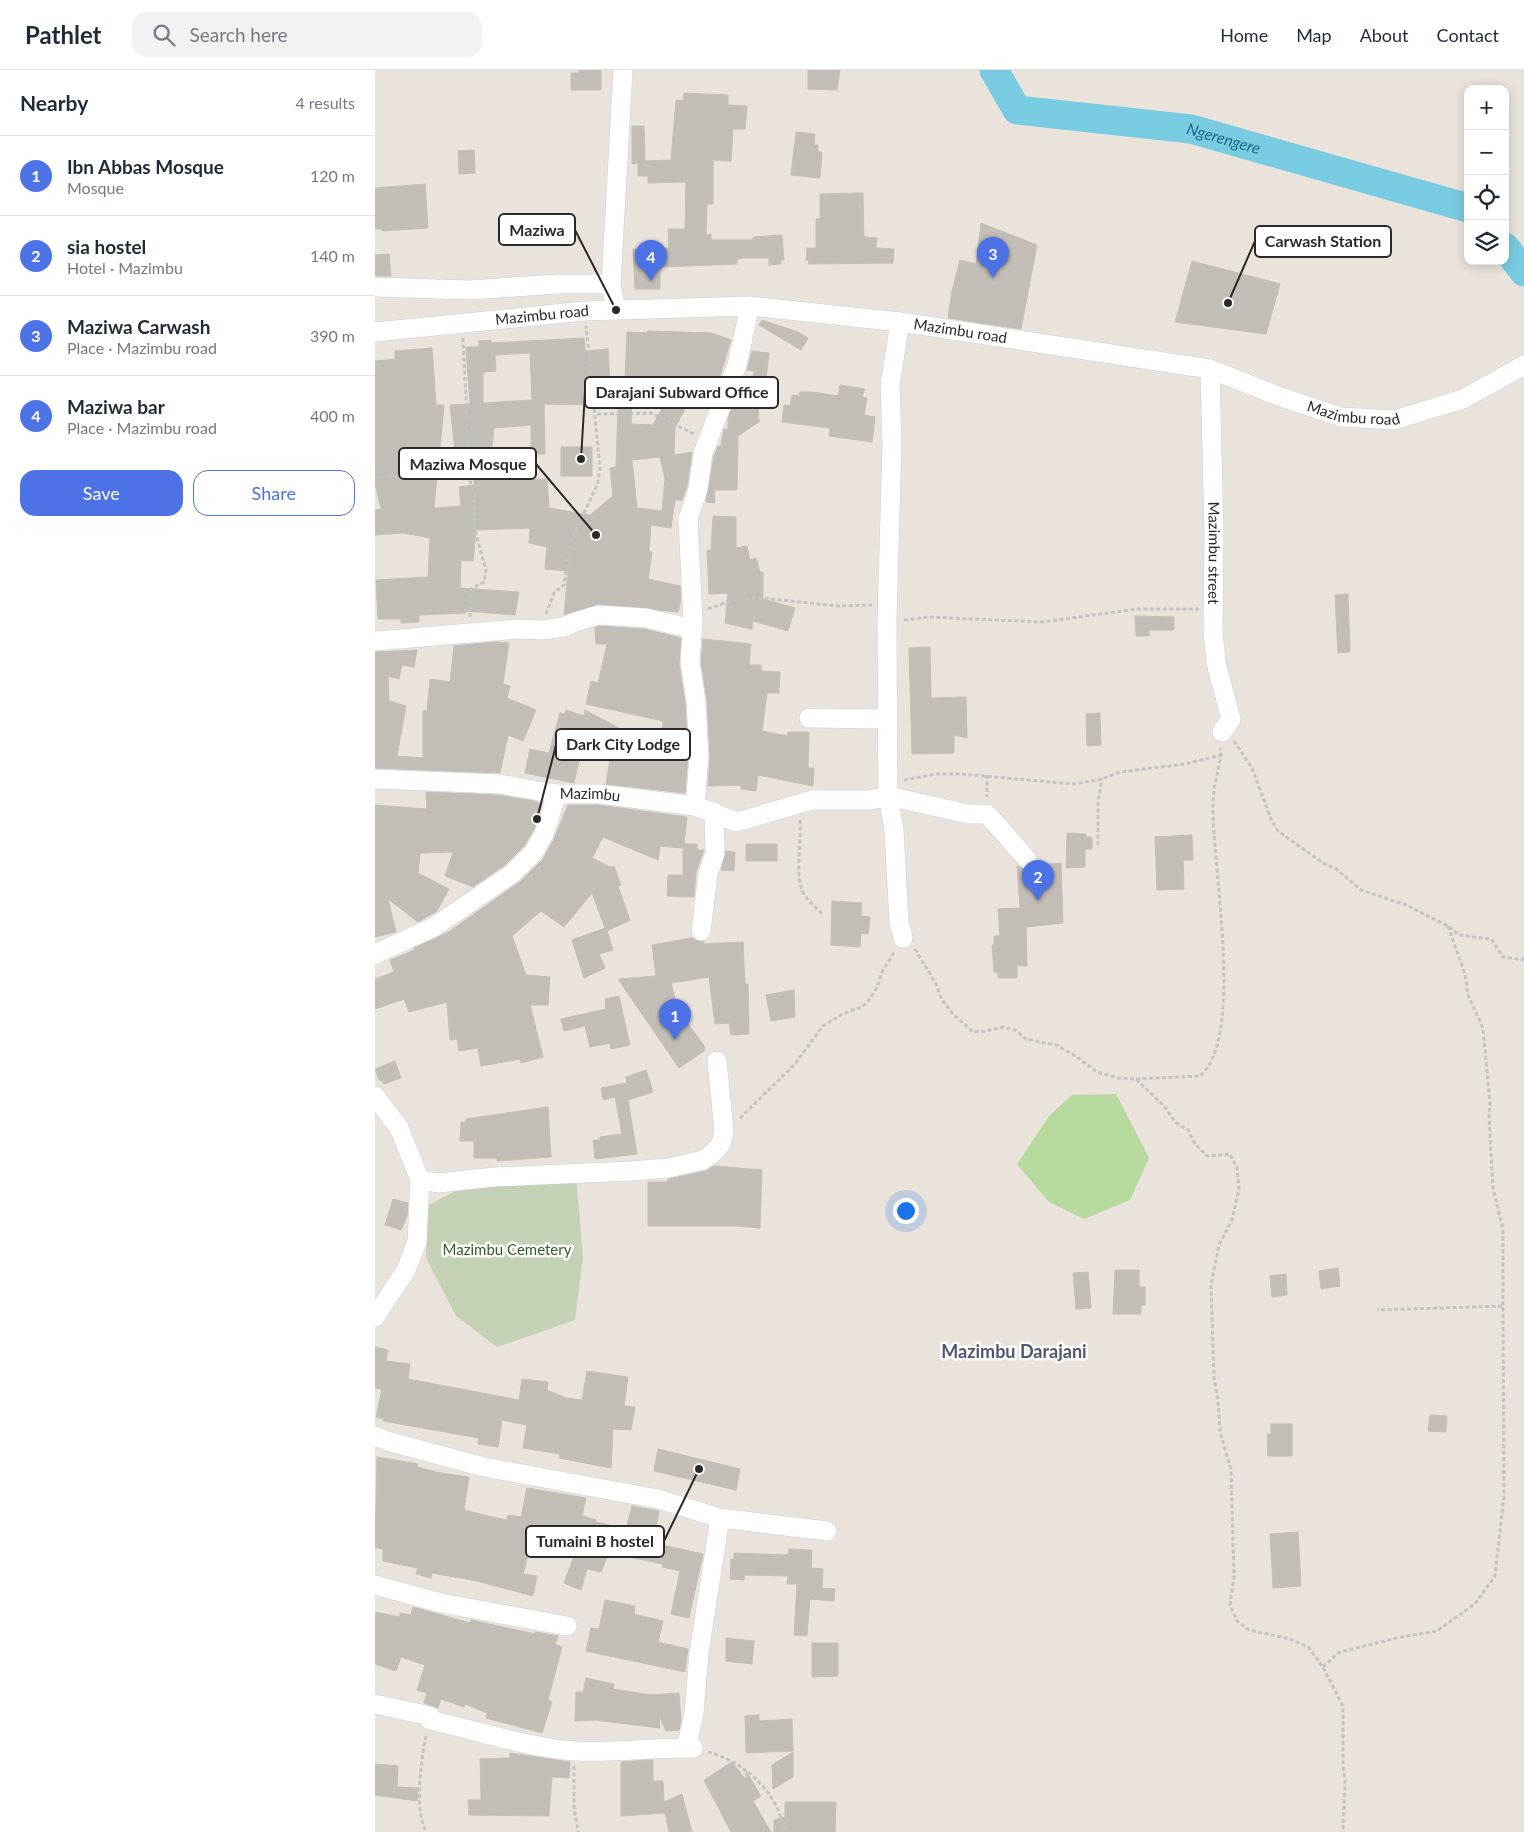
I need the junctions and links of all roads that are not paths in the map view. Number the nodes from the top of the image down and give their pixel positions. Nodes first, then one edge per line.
1 (623, 70) edge
2 (611, 284) junction
3 (375, 287) edge
4 (751, 306) junction
5 (616, 310) junction
6 (899, 322) junction
7 (375, 332) edge
8 (1524, 364) edge
9 (1210, 369) junction
10 (693, 625) junction
11 (375, 641) edge
12 (809, 718) dead end
13 (887, 720) junction
14 (1222, 732) road end
15 (375, 779) edge
16 (888, 793) junction
17 (557, 794) junction
18 (695, 806) junction
19 (714, 812) junction
20 (1027, 859) dead end
21 (701, 932) dead end
22 (903, 938) road end
23 (375, 954) edge
24 (717, 1061) dead end
25 (375, 1096) edge
26 (420, 1180) junction
27 (375, 1316) edge
28 (375, 1436) edge
29 (720, 1518) junction
30 (827, 1531) dead end
31 (375, 1585) edge
32 (567, 1626) dead end
33 (375, 1704) edge

1 - 2 street
2 - 3 street
2 - 5 street
4 - 5 street, Mazimbu road
4 - 6 street, Mazimbu road
4 - 10 street
5 - 7 street, Mazimbu road
6 - 9 street, Mazimbu road
6 - 13 street
8 - 9 street, Mazimbu road
9 - 14 street, Mazimbu street
10 - 11 street
10 - 18 street
12 - 13 street
13 - 16 street
15 - 17 street, Mazimbu
16 - 19 street, Mazimbu
16 - 20 street
16 - 22 street
17 - 18 street, Mazimbu
17 - 23 street
18 - 19 street, Mazimbu
19 - 21 street
24 - 26 street
25 - 26 street
26 - 27 street
28 - 29 street
29 - 30 street
29 - 33 street
31 - 32 street

